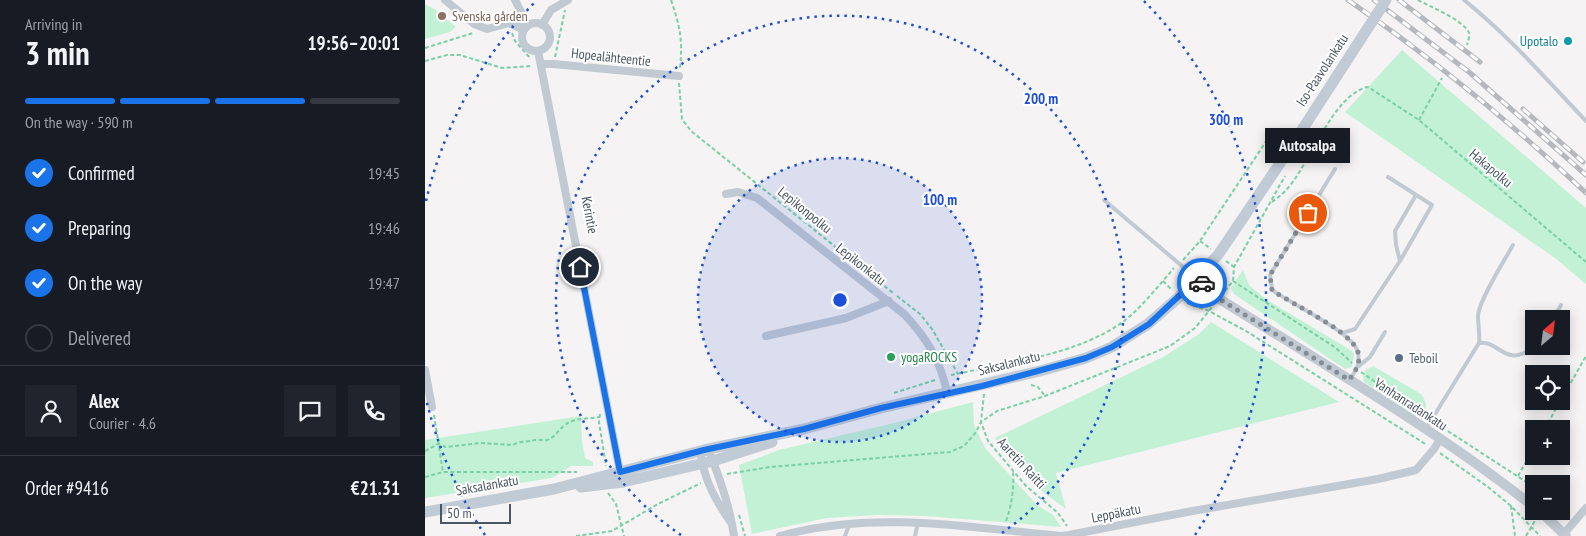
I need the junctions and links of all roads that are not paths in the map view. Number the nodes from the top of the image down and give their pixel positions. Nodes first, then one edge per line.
1 (445, 0) edge
2 (515, 0) edge
3 (1385, 0) edge
4 (1464, 0) edge
5 (567, 1) edge
6 (543, 25) junction
7 (522, 28) junction
8 (538, 51) junction
9 (541, 64) junction
10 (679, 76) road end
11 (1586, 121) edge
12 (1335, 169) dead end
13 (1388, 177) dead end
14 (726, 194) dead end
15 (1416, 195) junction
16 (1104, 200) dead end
17 (1513, 245) dead end
18 (1400, 261) junction
19 (1197, 279) junction
20 (889, 302) junction
21 (1561, 305) dead end
22 (1558, 310) edge
23 (1385, 332) dead end
24 (1342, 333) junction
25 (766, 336) dead end
26 (1479, 343) junction
27 (1525, 354) edge
28 (1358, 367) junction
29 (425, 370) edge
30 (1349, 380) junction
31 (947, 393) junction
32 (432, 407) road end
33 (1429, 425) junction
34 (804, 429) junction
35 (1440, 439) junction
36 (704, 450) junction
37 (707, 462) junction
38 (620, 472) junction
39 (554, 489) junction
40 (1525, 500) edge
41 (1586, 508) edge
42 (425, 512) edge
43 (1548, 520) edge
44 (849, 523) junction
45 (918, 523) junction
46 (732, 524) junction
47 (1564, 535) edge
48 (734, 536) edge
49 (780, 536) edge
50 (845, 536) edge
51 (915, 536) edge
52 (1064, 536) edge

1 - 7 street
2 - 7 street
3 - 19 main road, Iso-Paavolankatu, bridge
4 - 11 lane
5 - 6 street
6 - 7 street
6 - 8 street
7 - 8 street
8 - 9 street, Kerintie
9 - 10 street, Hopealähteentie
9 - 38 street, Kerintie
12 - 24 lane
13 - 15 lane
14 - 20 street, Lepikonkatu
15 - 18 lane
15 - 18 lane
16 - 19 lane
17 - 26 lane
18 - 24 lane
19 - 30 street, Vanhanradankatu
19 - 31 main road, Saksalankatu
20 - 25 street
20 - 31 street, Lepikonkatu
21 - 22 lane
23 - 28 lane
24 - 28 lane
26 - 27 lane
26 - 33 lane
28 - 30 lane
29 - 32 street
30 - 33 street, Vanhanradankatu
31 - 34 main road, Saksalankatu
33 - 35 street, Vanhanradankatu
34 - 36 main road, Saksalankatu
34 - 37 main road, Saksalankatu
35 - 40 street, Vanhanradankatu
35 - 52 street, Leppäkatu
36 - 37 street
36 - 38 main road, Saksalankatu
37 - 39 main road, Saksalankatu
37 - 46 street
37 - 46 street
38 - 39 main road, Saksalankatu
39 - 42 main road, Saksalankatu
41 - 47 street
43 - 47 street, Vanhanradankatu
44 - 45 street, Leppäkatu
44 - 49 street, Leppäkatu
44 - 50 lane
45 - 51 lane
45 - 52 street, Leppäkatu
46 - 48 street

